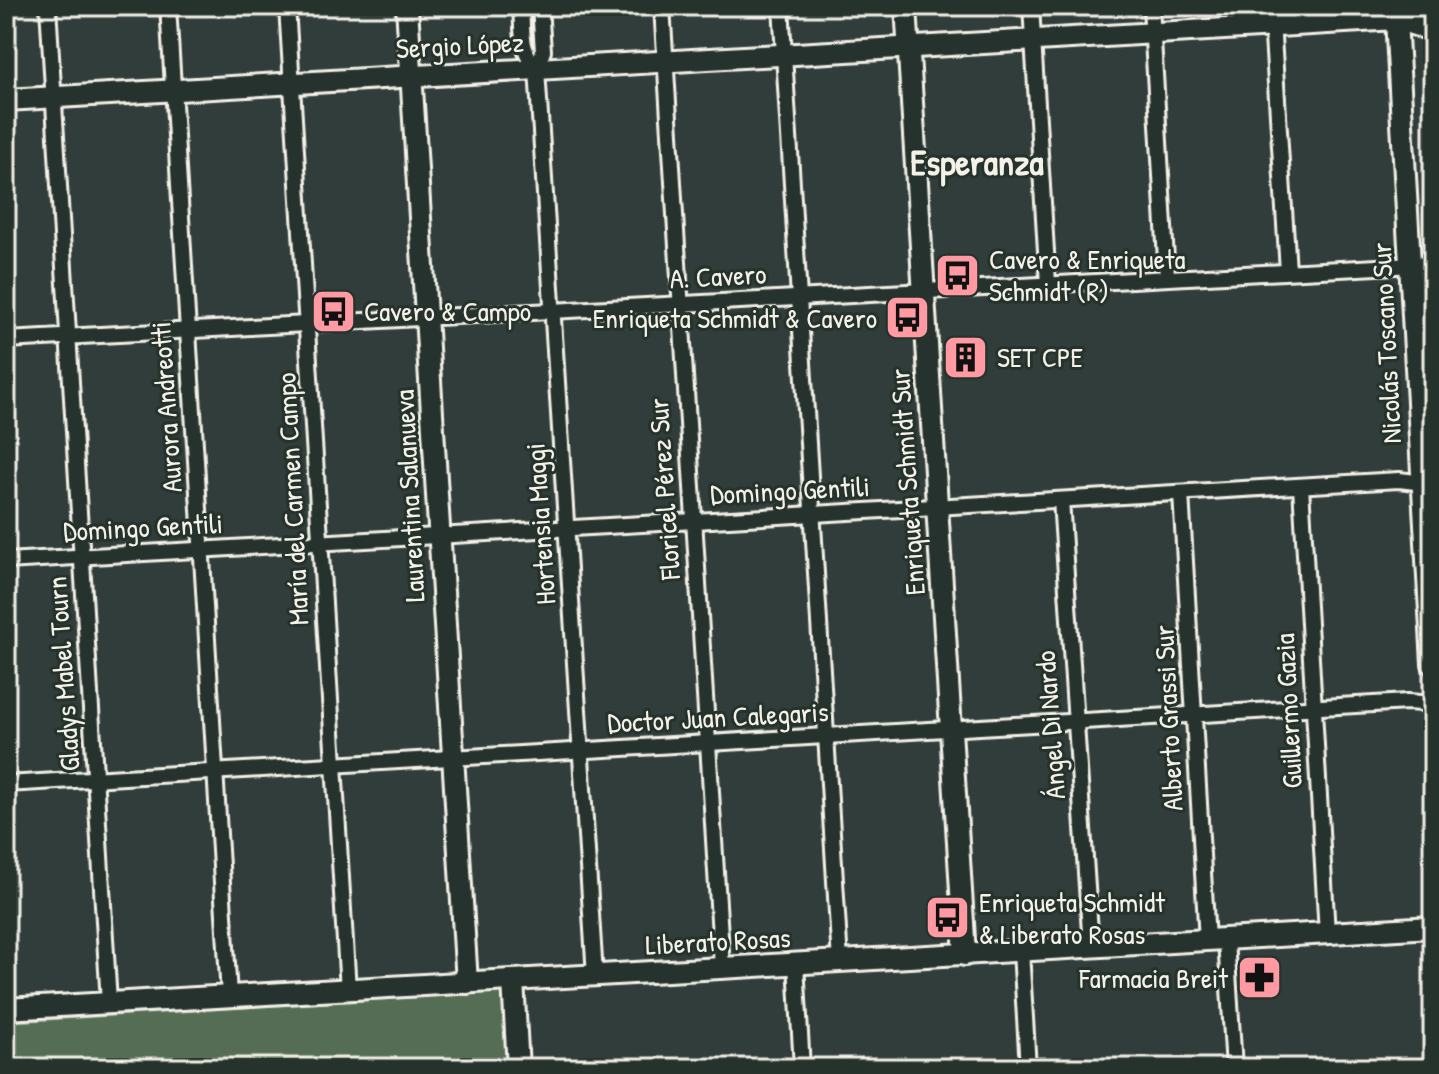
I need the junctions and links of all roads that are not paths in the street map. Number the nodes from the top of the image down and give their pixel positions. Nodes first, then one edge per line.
1 (48, 6) edge
2 (168, 6) edge
3 (287, 6) edge
4 (407, 6) edge
5 (521, 6) edge
6 (540, 6) edge
7 (662, 6) edge
8 (781, 6) edge
9 (906, 6) edge
10 (1031, 6) edge
11 (1151, 6) edge
12 (1433, 7) edge
13 (1395, 10) edge
14 (1272, 16) edge
15 (1433, 29) edge
16 (1152, 33) junction
17 (1033, 40) junction
18 (908, 47) junction
19 (784, 54) junction
20 (665, 61) junction
21 (537, 69) junction
22 (411, 76) junction
23 (292, 83) junction
24 (173, 90) junction
25 (53, 97) junction
26 (6, 100) edge
27 (1433, 264) edge
28 (1410, 265) junction
29 (1288, 271) junction
30 (1167, 277) junction
31 (1048, 284) junction
32 (924, 291) junction
33 (799, 297) junction
34 (680, 304) junction
35 (552, 311) junction
36 (426, 317) junction
37 (307, 324) junction
38 (188, 330) junction
39 (68, 337) junction
40 (6, 340) edge
41 (1428, 483) edge
42 (1301, 486) junction
43 (1181, 493) junction
44 (1061, 500) junction
45 (937, 507) junction
46 (812, 514) junction
47 (694, 521) junction
48 (566, 529) junction
49 (439, 536) junction
50 (320, 543) junction
51 (201, 550) junction
52 (82, 557) junction
53 (6, 561) edge
54 (1433, 664) edge
55 (1433, 704) edge
56 (1313, 708) junction
57 (1194, 715) junction
58 (1076, 722) junction
59 (951, 729) junction
60 (826, 736) junction
61 (708, 743) junction
62 (580, 751) junction
63 (453, 758) junction
64 (334, 765) junction
65 (215, 772) junction
66 (96, 779) junction
67 (6, 784) edge
68 (1433, 927) edge
69 (1327, 934) junction
70 (1217, 940) junction
71 (1091, 947) junction
72 (1021, 951) junction
73 (965, 955) junction
74 (840, 962) junction
75 (796, 964) junction
76 (722, 968) junction
77 (595, 976) junction
78 (513, 980) junction
79 (467, 983) junction
80 (348, 990) junction
81 (229, 996) junction
82 (109, 1003) junction
83 (6, 1009) edge
84 (518, 1068) edge
85 (802, 1068) edge
86 (1028, 1068) edge
87 (1234, 1068) edge

1 - 25 street, Gladys Mabel Tourn
2 - 24 street, Aurora Andreotti
3 - 23 street, María del Carmen Campo
4 - 22 street, Laurentina Salanueva
5 - 21 street, Hortensia Maggi
6 - 21 street, Hortensia Maggi
7 - 20 street, Floricel Pérez Sur
8 - 19 street
9 - 18 street, Enriqueta Schmidt Sur
10 - 17 street
11 - 16 street
12 - 13 street, Sergio López
13 - 14 street, Sergio López
13 - 15 street, Sergio López
13 - 28 street, Nicolás Toscano Sur
14 - 16 street, Sergio López
14 - 29 street
16 - 17 street, Sergio López
16 - 30 street
17 - 18 street, Sergio López
17 - 31 street
18 - 19 street, Sergio López
18 - 32 street, Enriqueta Schmidt Sur
19 - 20 street, Sergio López
19 - 33 street
20 - 21 street, Sergio López
20 - 34 street, Floricel Pérez Sur
21 - 22 street, Sergio López
21 - 35 street, Hortensia Maggi
22 - 23 street, Sergio López
22 - 36 street, Laurentina Salanueva
23 - 24 street, Sergio López
23 - 37 street, María del Carmen Campo
24 - 25 street, Sergio López
24 - 38 street, Aurora Andreotti
25 - 26 street, Sergio López
25 - 39 street, Gladys Mabel Tourn
27 - 28 street, A. Cavero
28 - 29 street, A. Cavero
28 - 41 street, Nicolás Toscano Sur
29 - 30 street, A. Cavero
30 - 31 street, A. Cavero
31 - 32 street, A. Cavero
32 - 33 street, A. Cavero
32 - 45 street, Enriqueta Schmidt Sur
33 - 34 street, A. Cavero
33 - 46 street
34 - 35 street, A. Cavero
34 - 47 street, Floricel Pérez Sur
35 - 36 street, A. Cavero
35 - 48 street, Hortensia Maggi
36 - 37 street, A. Cavero
36 - 49 street, Laurentina Salanueva
37 - 38 street, A. Cavero
37 - 50 street, María del Carmen Campo
38 - 39 street, A. Cavero
38 - 51 street, Aurora Andreotti
39 - 40 street, A. Cavero
39 - 52 street, Gladys Mabel Tourn
41 - 42 street, Domingo Gentili
41 - 54 street, Nicolás Toscano Sur
42 - 43 street, Domingo Gentili
42 - 56 street, Guillermo Gazia
43 - 44 street, Domingo Gentili
43 - 57 street, Alberto Grassi Sur
44 - 45 street, Domingo Gentili
44 - 58 street, Ángel Di Nardo
45 - 46 street, Domingo Gentili
45 - 59 street, Enriqueta Schmidt Sur
46 - 47 street, Domingo Gentili
46 - 60 street
47 - 48 street, Domingo Gentili
47 - 61 street, Floricel Pérez Sur
48 - 49 street, Domingo Gentili
48 - 62 street, Hortensia Maggi
49 - 50 street, Domingo Gentili
49 - 63 street, Laurentina Salanueva
50 - 51 street, Domingo Gentili
50 - 64 street, María del Carmen Campo
51 - 52 street, Domingo Gentili
51 - 65 street, Aurora Andreotti
52 - 53 street, Domingo Gentili
52 - 66 street, Gladys Mabel Tourn
55 - 56 street, Doctor Juan Calegaris
56 - 57 street, Doctor Juan Calegaris
56 - 69 street, Guillermo Gazia
57 - 58 street, Doctor Juan Calegaris
57 - 70 street, Alberto Grassi Sur
58 - 59 street, Doctor Juan Calegaris
58 - 71 street, Ángel Di Nardo
59 - 60 street, Doctor Juan Calegaris
59 - 73 street, Enriqueta Schmidt Sur
60 - 61 street, Doctor Juan Calegaris
60 - 74 street
61 - 62 street, Doctor Juan Calegaris
61 - 76 street, Floricel Pérez Sur
62 - 63 street, Doctor Juan Calegaris
62 - 77 street, Hortensia Maggi
63 - 64 street, Doctor Juan Calegaris
63 - 79 street, Laurentina Salanueva
64 - 65 street, Doctor Juan Calegaris
64 - 80 street, María del Carmen Campo
65 - 66 street, Doctor Juan Calegaris
65 - 81 street, Aurora Andreotti
66 - 67 street, Doctor Juan Calegaris
66 - 82 street, Gladys Mabel Tourn
68 - 69 street, Liberato Rosas
69 - 70 street, Liberato Rosas
70 - 71 street, Liberato Rosas
70 - 87 street, Alberto Grassi Sur
71 - 72 street, Liberato Rosas
72 - 73 street, Liberato Rosas
72 - 86 street
73 - 74 street, Liberato Rosas
74 - 75 street, Liberato Rosas
75 - 76 street, Liberato Rosas
75 - 85 street
76 - 77 street, Liberato Rosas
77 - 78 street, Liberato Rosas
78 - 79 street, Liberato Rosas
78 - 84 street
79 - 80 street, Liberato Rosas
80 - 81 street, Liberato Rosas
81 - 82 street, Liberato Rosas
82 - 83 street, Liberato Rosas

